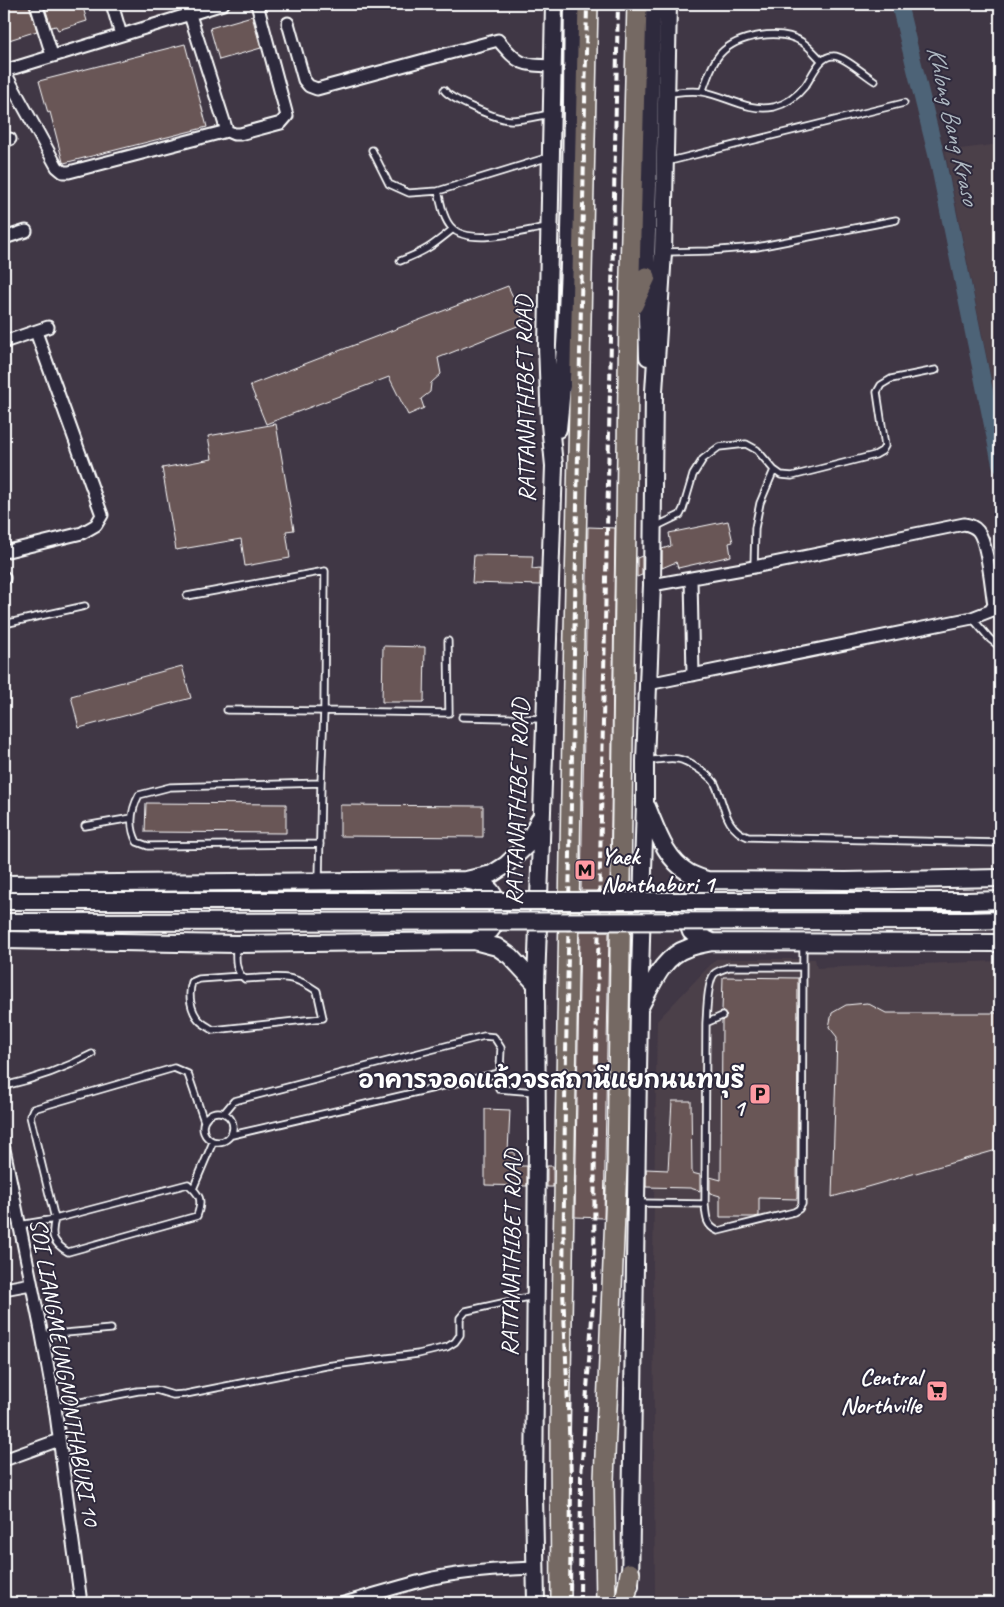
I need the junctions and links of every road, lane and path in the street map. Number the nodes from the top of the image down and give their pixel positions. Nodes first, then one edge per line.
1 (36, 4) edge
2 (112, 4) edge
3 (223, 4) edge
4 (257, 4) edge
5 (554, 4) edge
6 (573, 4) edge
7 (588, 4) edge
8 (637, 4) edge
9 (652, 4) edge
10 (668, 4) edge
11 (190, 15) junction
12 (288, 23) dead end
13 (121, 35) junction
14 (52, 55) junction
15 (822, 61) junction
16 (553, 66) junction
17 (4, 71) edge
18 (875, 82) dead end
19 (444, 90) dead end
20 (702, 92) junction
21 (666, 93) junction
22 (904, 103) dead end
23 (552, 114) junction
24 (227, 131) junction
25 (372, 150) dead end
26 (551, 156) junction
27 (664, 162) junction
28 (438, 191) junction
29 (896, 220) dead end
30 (549, 227) junction
31 (453, 229) junction
32 (26, 231) dead end
33 (4, 238) edge
34 (663, 252) junction
35 (400, 261) dead end
36 (646, 273) junction
37 (629, 312) junction
38 (48, 327) dead end
39 (36, 332) junction
40 (4, 342) edge
41 (936, 370) dead end
42 (654, 391) junction
43 (554, 466) junction
44 (774, 470) junction
45 (653, 527) junction
46 (4, 552) edge
47 (754, 567) junction
48 (691, 579) junction
49 (652, 585) junction
50 (187, 596) dead end
51 (85, 606) dead end
52 (995, 611) edge
53 (972, 618) junction
54 (4, 624) edge
55 (448, 641) dead end
56 (1000, 647) edge
57 (693, 675) junction
58 (648, 684) junction
59 (227, 710) dead end
60 (324, 711) junction
61 (462, 717) dead end
62 (545, 719) junction
63 (644, 761) junction
64 (321, 783) junction
65 (645, 802) junction
66 (541, 815) junction
67 (132, 818) junction
68 (85, 826) dead end
69 (1000, 843) edge
70 (320, 844) junction
71 (1000, 878) edge
72 (466, 880) junction
73 (707, 880) junction
74 (319, 882) junction
75 (4, 884) edge
76 (1000, 900) edge
77 (4, 901) edge
78 (1000, 920) edge
79 (4, 922) edge
80 (4, 940) edge
81 (474, 941) junction
82 (712, 942) junction
83 (803, 942) junction
84 (1000, 943) edge
85 (236, 944) junction
86 (803, 967) junction
87 (241, 976) junction
88 (536, 984) junction
89 (638, 1009) junction
90 (722, 1016) dead end
91 (706, 1024) junction
92 (92, 1054) dead end
93 (499, 1073) junction
94 (4, 1086) edge
95 (537, 1092) junction
96 (224, 1113) junction
97 (204, 1121) junction
98 (232, 1135) junction
99 (213, 1142) junction
100 (4, 1148) edge
101 (705, 1180) junction
102 (712, 1180) dead end
103 (193, 1189) junction
104 (637, 1203) junction
105 (705, 1204) junction
106 (55, 1219) junction
107 (19, 1224) junction
108 (31, 1284) junction
109 (4, 1289) edge
110 (536, 1295) junction
111 (111, 1329) dead end
112 (42, 1335) junction
113 (55, 1407) junction
114 (58, 1440) junction
115 (4, 1460) edge
116 (535, 1568) junction
117 (630, 1573) junction
118 (81, 1603) edge
119 (344, 1603) edge
120 (536, 1603) edge
121 (561, 1603) edge
122 (606, 1603) edge
123 (625, 1603) edge
124 (631, 1603) edge

1 - 14 street
2 - 13 street
3 - 11 street
4 - 24 street
5 - 16 main road, RATTANATHIBET ROAD
6 - 43 main road
7 - 121 main road
8 - 37 main road
9 - 36 main road
10 - 21 main road
11 - 13 street
11 - 24 street
12 - 16 street
13 - 14 street
14 - 17 street
15 - 18 lane
15 - 20 lane
15 - 20 lane
16 - 23 main road, RATTANATHIBET ROAD
17 - 24 street
19 - 23 lane
20 - 21 lane
21 - 27 main road
22 - 27 lane
23 - 26 main road, RATTANATHIBET ROAD
25 - 28 lane
26 - 28 lane
26 - 30 main road, RATTANATHIBET ROAD
27 - 34 main road
28 - 31 lane
29 - 34 lane
30 - 31 lane
30 - 43 main road, RATTANATHIBET ROAD
31 - 35 lane
32 - 33 street
34 - 42 main road
36 - 37 main road
36 - 42 main road
37 - 122 main road
38 - 39 street
39 - 40 street
39 - 46 street
41 - 44 lane
42 - 45 main road
43 - 62 main road, RATTANATHIBET ROAD
44 - 45 lane
44 - 47 lane
45 - 49 main road
47 - 48 street
47 - 52 street
48 - 49 street
48 - 57 street
49 - 58 main road
50 - 60 lane
51 - 54 lane
52 - 53 street
53 - 56 lane
53 - 57 street
55 - 60 lane
57 - 58 street
58 - 63 main road
59 - 60 lane
60 - 64 lane
61 - 62 lane
62 - 66 main road, RATTANATHIBET ROAD
63 - 65 main road
63 - 69 lane
64 - 67 lane
64 - 70 lane
65 - 73 main road
65 - 89 main road
66 - 72 main road
66 - 88 main road, RATTANATHIBET ROAD
67 - 68 lane
67 - 70 lane
70 - 74 lane
71 - 73 main road
72 - 74 main road
72 - 81 main road
73 - 82 main road
74 - 75 main road
76 - 77 main road, bridge
78 - 79 main road, bridge
80 - 85 main road
81 - 85 main road
81 - 88 main road
82 - 83 main road
82 - 89 main road
83 - 84 main road
83 - 86 lane
85 - 87 lane
86 - 91 lane
86 - 105 lane
87 - 87 lane
88 - 95 main road, RATTANATHIBET ROAD
89 - 104 main road
90 - 91 lane
91 - 101 lane
92 - 94 lane
93 - 95 lane
93 - 96 lane
93 - 98 lane
95 - 110 main road, RATTANATHIBET ROAD
96 - 97 lane
96 - 98 lane
97 - 99 lane
97 - 106 lane
98 - 99 lane
99 - 103 lane
100 - 107 street, SOI LIANGMEUNGNONTHABURI 10
101 - 102 lane
101 - 105 lane
103 - 106 lane
103 - 106 lane
104 - 105 lane
104 - 117 main road
106 - 107 lane
107 - 108 street, SOI LIANGMEUNGNONTHABURI 10
108 - 109 street
108 - 112 street, SOI LIANGMEUNGNONTHABURI 10
110 - 113 lane
110 - 116 main road, RATTANATHIBET ROAD
111 - 112 lane
112 - 113 street, SOI LIANGMEUNGNONTHABURI 10
113 - 114 street, SOI LIANGMEUNGNONTHABURI 10
114 - 115 street
114 - 118 street, SOI LIANGMEUNGNONTHABURI 10
116 - 119 street
116 - 120 main road, RATTANATHIBET ROAD
117 - 123 main road
117 - 124 main road

